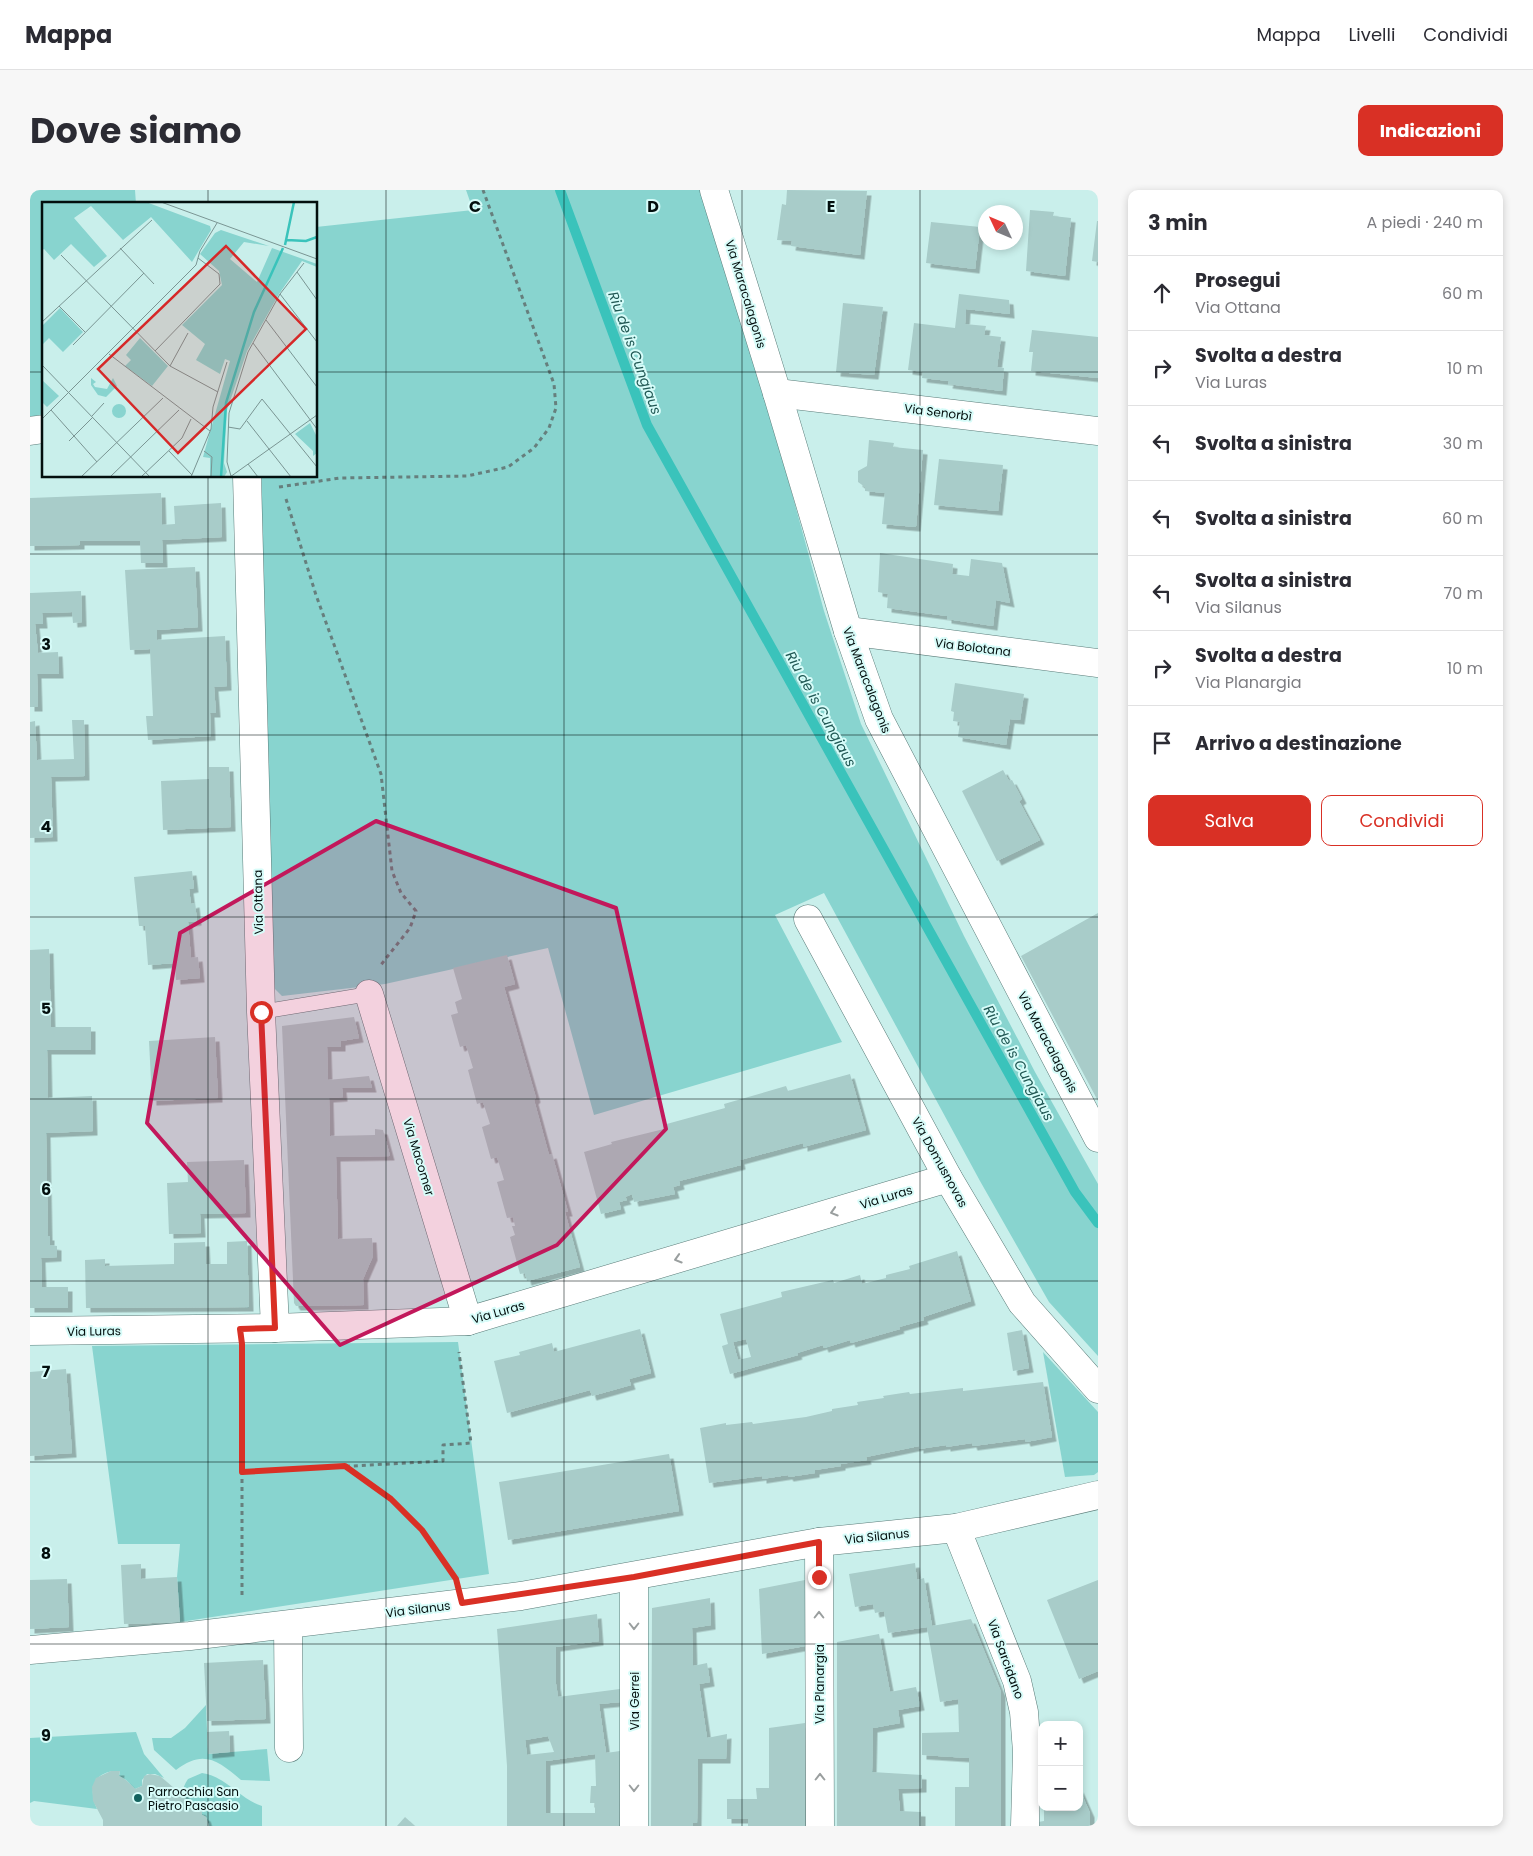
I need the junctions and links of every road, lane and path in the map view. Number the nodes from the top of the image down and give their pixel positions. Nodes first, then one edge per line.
1 (483, 190) edge
2 (714, 190) edge
3 (777, 392) junction
4 (1098, 431) edge
5 (247, 486) edge
6 (286, 499) dead end
7 (848, 631) junction
8 (1098, 663) edge
9 (808, 919) dead end
10 (369, 994) junction
11 (261, 1012) junction
12 (1098, 1138) edge
13 (948, 1178) junction
14 (461, 1322) junction
15 (275, 1328) junction
16 (240, 1329) junction
17 (30, 1331) edge
18 (1098, 1388) edge
19 (345, 1466) junction
20 (242, 1472) junction
21 (1098, 1495) edge
22 (956, 1528) junction
23 (819, 1542) junction
24 (634, 1577) junction
25 (462, 1603) junction
26 (288, 1625) junction
27 (243, 1630) junction
28 (30, 1650) edge
29 (289, 1748) dead end
30 (634, 1826) edge
31 (820, 1826) edge
32 (1025, 1826) edge

1 - 5 path
2 - 3 street, Via Maracalagonis
3 - 4 street, Via Senorbì
3 - 7 street, Via Maracalagonis
5 - 11 street, Via Ottana
6 - 10 path
7 - 8 street, Via Bolotana
7 - 12 street, Via Maracalagonis
9 - 13 street, Via Domusnovas
10 - 11 lane
10 - 14 street, Via Macomer
11 - 15 street, Via Ottana
13 -> 14 street, Via Luras
13 - 18 street, Via Domusnovas
14 - 15 street, Via Luras
14 - 19 path
15 - 16 street, Via Luras
16 - 17 street, Via Luras
16 - 20 path
19 - 20 path
19 - 25 path
20 - 27 path
21 - 22 street, Via Silanus
22 - 23 street, Via Silanus
22 - 32 street, Via Sarcidano
23 - 24 street, Via Silanus
31 -> 23 street, Via Planargia
24 - 25 street, Via Silanus
24 -> 30 street, Via Gerrei
25 - 26 street, Via Silanus
26 - 27 street, Via Silanus
26 - 29 street
27 - 28 street, Via Silanus

